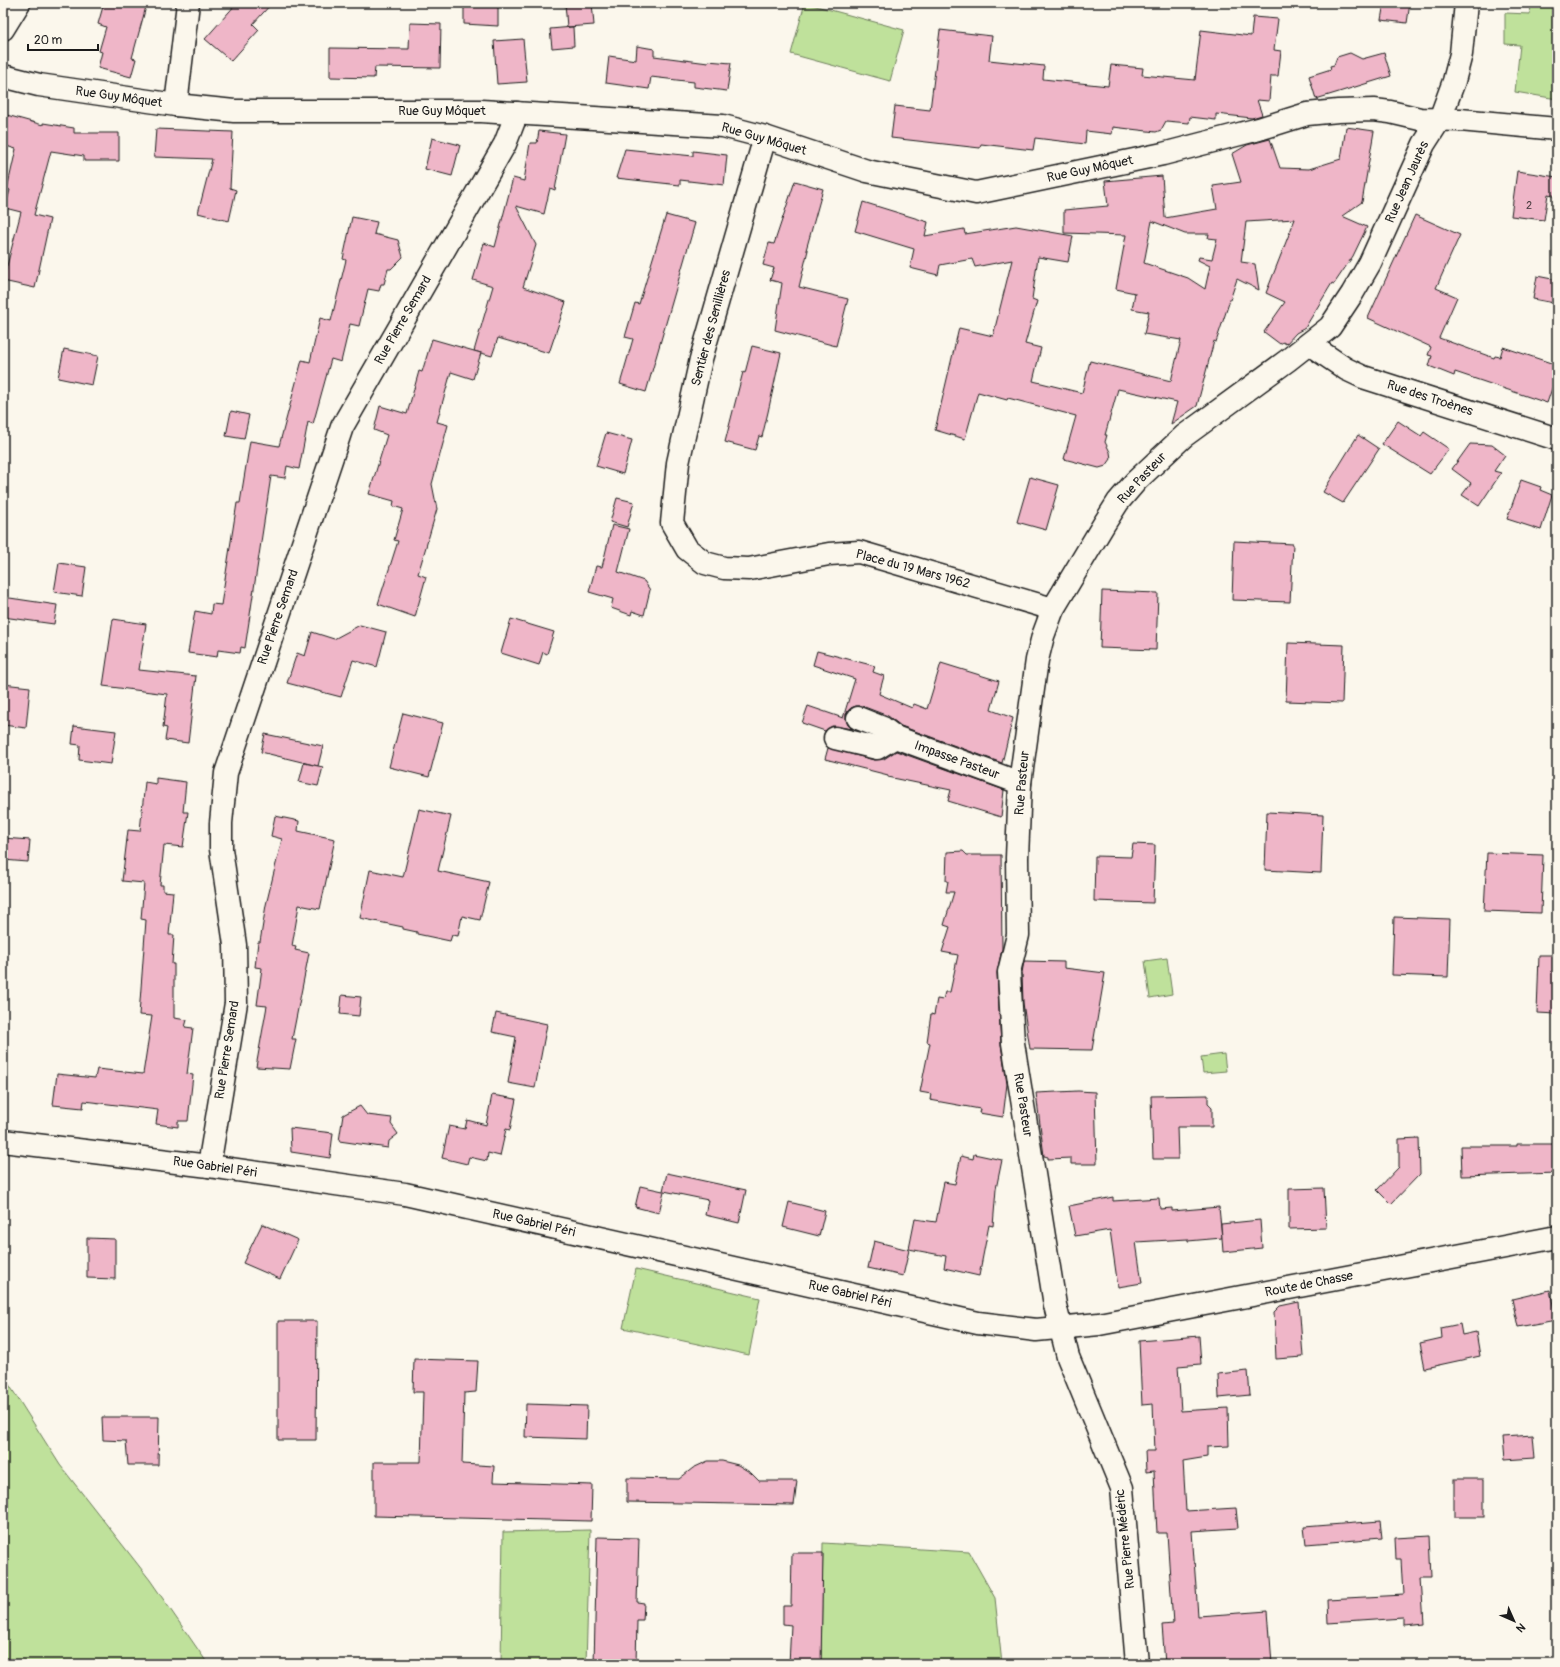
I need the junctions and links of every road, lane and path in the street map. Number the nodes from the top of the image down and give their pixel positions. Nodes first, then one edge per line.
1 (19, 3) edge
2 (188, 3) edge
3 (1466, 3) edge
4 (3, 29) edge
5 (3, 76) edge
6 (176, 105) junction
7 (517, 113) junction
8 (1440, 119) junction
9 (1557, 129) edge
10 (765, 137) junction
11 (1309, 344) junction
12 (1557, 439) edge
13 (672, 523) joint
14 (1053, 609) junction
15 (858, 718) dead end
16 (895, 737) junction
17 (835, 738) dead end
18 (1020, 783) junction
19 (3, 1141) edge
20 (209, 1166) junction
21 (1557, 1236) edge
22 (1060, 1328) junction
23 (1137, 1664) edge

1 - 4 street
2 - 6 street
3 - 8 street, Rue Jean Jaurès
5 - 6 street, Rue Guy Môquet
6 - 7 street, Rue Guy Môquet
7 - 10 street, Rue Guy Môquet
7 - 20 street, Rue Pierre Semard
8 - 9 street, Rue Guy Môquet
8 - 10 street, Rue Guy Môquet
8 - 11 street, Rue Jean Jaurès
10 - 13 street, Sentier des Senillières
11 - 12 street, Rue des Troènes
11 - 14 street, Rue Pasteur
13 - 14 street, Place du 19 Mars 1962
14 - 18 street, Rue Pasteur
15 - 16 street, Impasse Pasteur
16 - 17 street
16 - 18 street, Impasse Pasteur
18 - 22 street, Rue Pasteur
19 - 20 street, Rue Gabriel Péri
20 - 22 street, Rue Gabriel Péri
21 - 22 street, Route de Chasse
22 - 23 street, Rue Pierre Médéric

